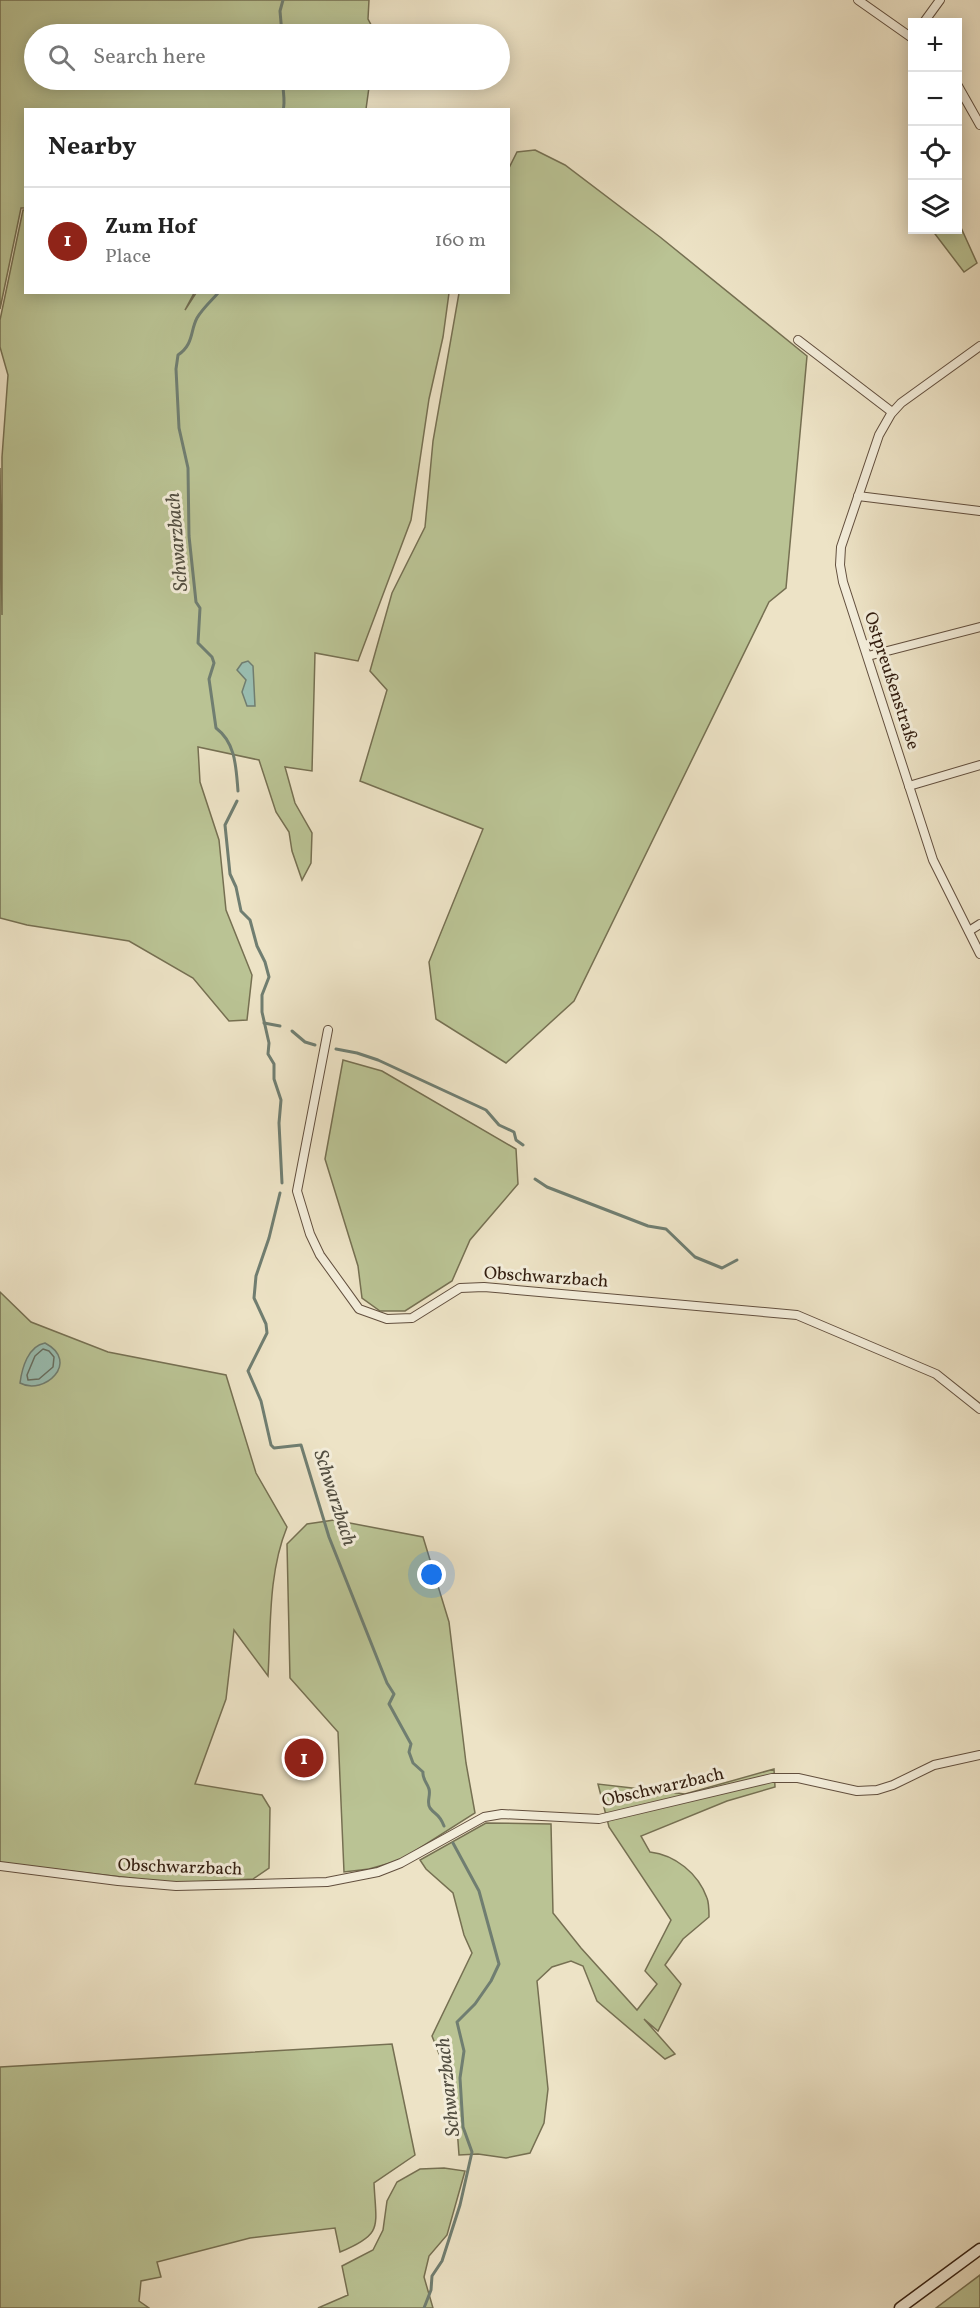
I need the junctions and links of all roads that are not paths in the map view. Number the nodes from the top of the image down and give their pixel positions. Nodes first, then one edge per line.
1 (858, 0) edge
2 (940, 0) edge
3 (927, 18) edge
4 (908, 35) edge
5 (962, 94) edge
6 (980, 125) edge
7 (798, 340) dead end
8 (980, 346) edge
9 (892, 412) junction
10 (858, 496) junction
11 (980, 511) edge
12 (980, 627) edge
13 (868, 656) junction
14 (980, 765) edge
15 (909, 786) junction
16 (980, 924) edge
17 (969, 931) junction
18 (980, 954) edge
19 (328, 1030) dead end
20 (980, 1409) edge
21 (980, 1755) edge
22 (0, 1866) edge
23 (980, 2249) edge
24 (900, 2308) edge

1 - 4 street
2 - 3 street
5 - 6 street
7 - 9 street
8 - 9 street, Ostpreußenstraße
9 - 10 street, Ostpreußenstraße
10 - 11 street
10 - 13 street, Ostpreußenstraße
12 - 13 street
13 - 15 street, Ostpreußenstraße
14 - 15 street
15 - 17 street, Ostpreußenstraße
16 - 17 street
17 - 18 street, Ostpreußenstraße
19 - 20 street, Obschwarzbach
21 - 22 street, Obschwarzbach
23 - 24 main road

